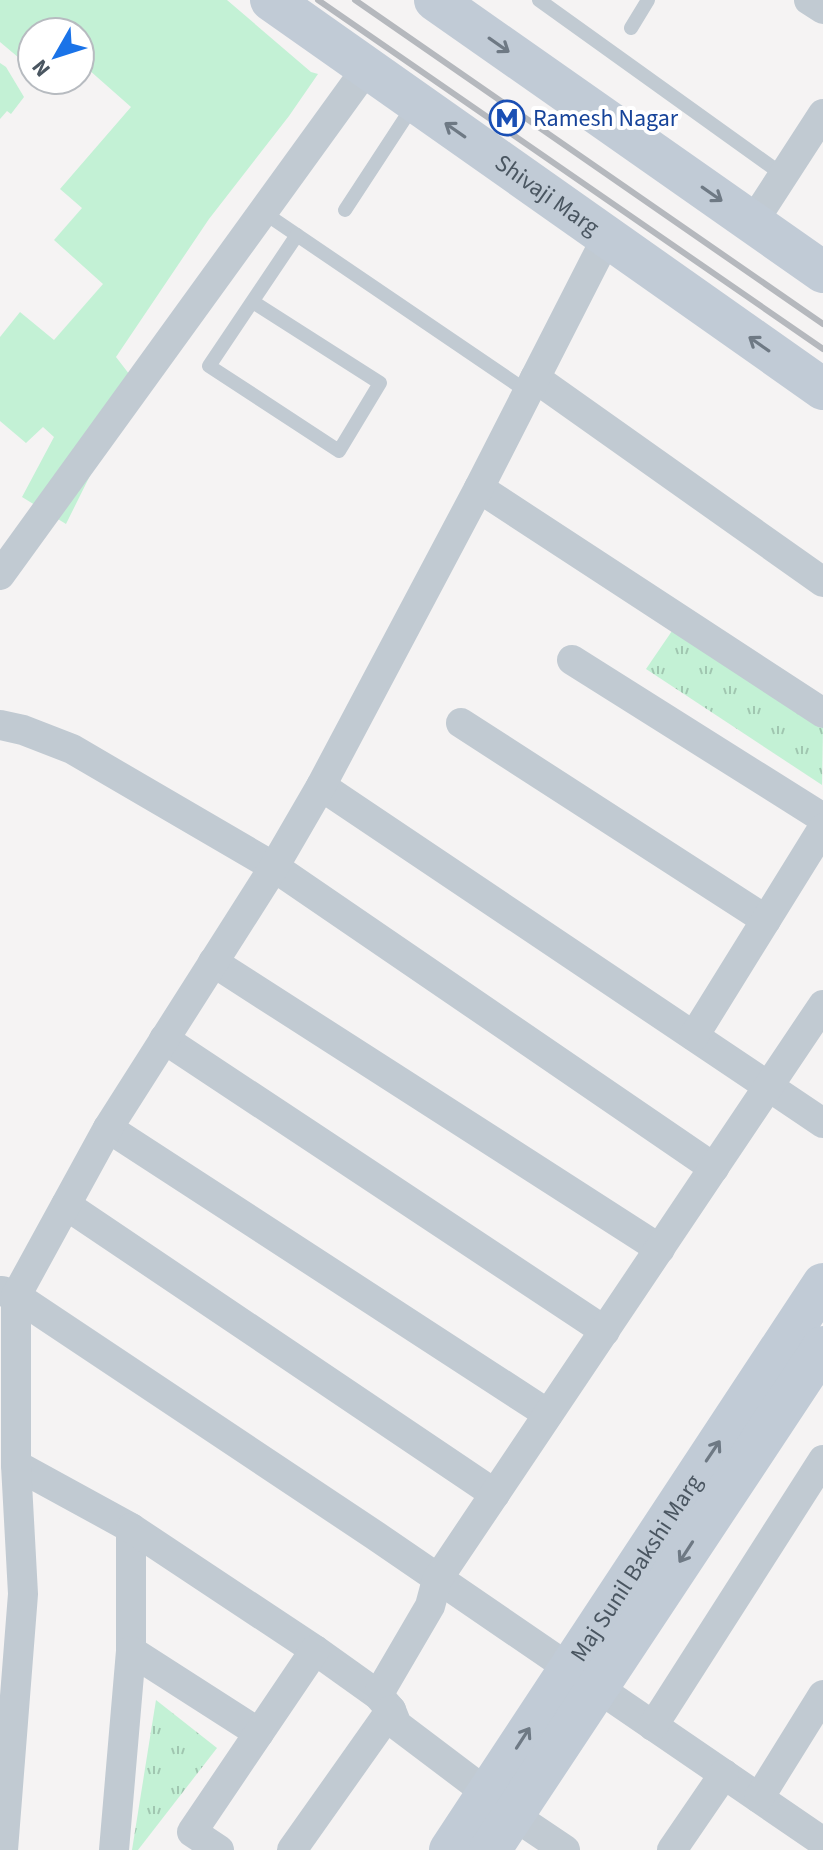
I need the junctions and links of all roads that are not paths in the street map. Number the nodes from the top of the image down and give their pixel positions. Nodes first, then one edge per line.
1 (271, 0) edge
2 (435, 0) edge
3 (539, 0) edge
4 (648, 0) edge
5 (809, 0) edge
6 (823, 9) edge
7 (631, 28) dead end
8 (367, 68) junction
9 (415, 102) junction
10 (823, 114) edge
11 (783, 175) junction
12 (345, 210) dead end
13 (263, 212) junction
14 (753, 222) junction
15 (297, 235) junction
16 (607, 237) junction
17 (823, 272) edge
18 (253, 302) junction
19 (532, 385) junction
20 (823, 389) edge
21 (479, 488) junction
22 (0, 575) edge
23 (823, 582) edge
24 (572, 660) dead end
25 (823, 713) edge
26 (461, 723) dead end
27 (0, 725) edge
28 (321, 786) junction
29 (823, 818) edge
30 (823, 828) edge
31 (274, 867) junction
32 (766, 920) junction
33 (213, 962) junction
34 (823, 1005) edge
35 (694, 1036) junction
36 (164, 1039) junction
37 (768, 1087) junction
38 (823, 1123) edge
39 (108, 1128) junction
40 (714, 1168) junction
41 (66, 1205) junction
42 (660, 1249) junction
43 (823, 1284) edge
44 (8, 1293) edge
45 (605, 1331) junction
46 (823, 1347) edge
47 (548, 1414) junction
48 (823, 1460) edge
49 (16, 1465) junction
50 (495, 1494) junction
51 (131, 1528) junction
52 (437, 1580) junction
53 (315, 1650) junction
54 (131, 1651) junction
55 (583, 1679) junction
56 (385, 1703) junction
57 (821, 1703) edge
58 (653, 1726) junction
59 (259, 1733) junction
60 (724, 1774) junction
61 (759, 1798) junction
62 (500, 1804) junction
63 (186, 1841) edge
64 (823, 1842) edge
65 (3, 1850) edge
66 (114, 1850) edge
67 (219, 1850) edge
68 (292, 1850) edge
69 (450, 1850) edge
70 (490, 1850) edge
71 (565, 1850) edge
72 (672, 1850) edge

1 - 8 main road, Shivaji Marg
2 -> 14 main road
3 - 11 lane
4 - 7 lane
5 - 6 street
8 - 9 main road, Shivaji Marg
8 - 13 street
9 - 12 lane
16 -> 9 main road, Shivaji Marg
10 - 11 street
11 - 14 street
13 - 15 lane
13 - 22 street
14 - 17 main road
15 - 18 lane
15 - 19 lane
16 - 19 street
20 -> 16 main road, Shivaji Marg
18 - 18 lane
19 - 21 street
19 - 23 street
21 - 25 street
21 - 28 street
24 - 29 street
26 - 32 street
27 - 31 street
28 - 31 street
28 - 35 street
30 - 32 street
31 - 33 street
31 - 40 street
32 - 35 street
33 - 36 street
33 - 42 street
34 - 37 street
35 - 37 street
36 - 39 street
36 - 45 street
37 - 38 street
37 - 40 street
39 - 41 street
39 - 47 street
40 - 42 street
41 - 44 street
41 - 50 street
42 - 45 street
55 -> 43 main road, Maj Sunil Bakshi Marg
44 - 49 street
44 - 52 street
45 - 47 street
46 -> 55 main road, Maj Sunil Bakshi Marg
47 - 50 street
48 - 58 street
49 - 51 street
49 - 65 street
50 - 52 street
51 - 53 street
51 - 54 street
52 - 55 street
52 - 56 street
53 - 56 street
53 - 59 street
54 - 59 street
54 - 66 street
55 - 58 street
55 - 62 main road, Maj Sunil Bakshi Marg
56 - 62 street
56 - 68 street
57 - 61 street
58 - 60 street
59 - 63 street
60 - 61 street
60 - 72 street
61 - 64 street
62 - 69 main road, Maj Sunil Bakshi Marg
62 - 70 main road, Maj Sunil Bakshi Marg
62 - 71 street
63 - 67 street

